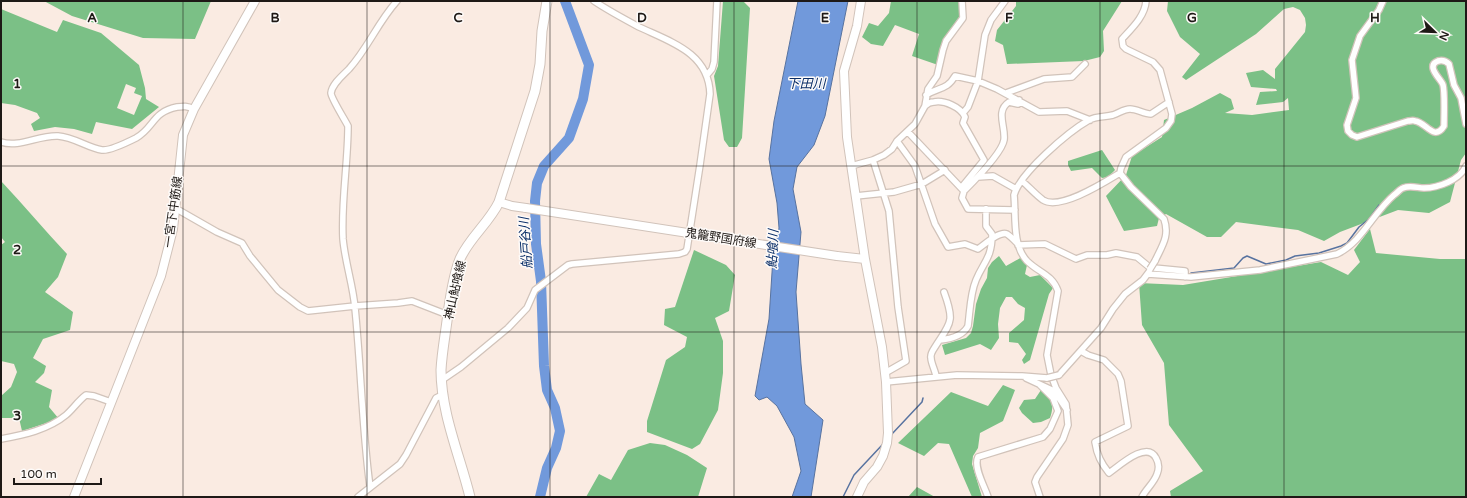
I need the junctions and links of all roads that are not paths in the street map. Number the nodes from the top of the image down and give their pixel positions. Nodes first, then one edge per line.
1 (255, 1) edge
2 (396, 1) edge
3 (547, 1) edge
4 (594, 1) edge
5 (717, 1) edge
6 (861, 1) edge
7 (962, 1) edge
8 (1005, 1) edge
9 (1146, 1) edge
10 (1383, 1) edge
11 (1085, 64) dead end
12 (707, 75) junction
13 (978, 82) junction
14 (1006, 93) junction
15 (926, 95) junction
16 (1020, 100) junction
17 (1169, 102) junction
18 (925, 106) junction
19 (194, 109) junction
20 (963, 113) junction
21 (1090, 120) junction
22 (1466, 124) edge
23 (908, 132) junction
24 (897, 141) junction
25 (1, 142) edge
26 (873, 160) junction
27 (851, 166) junction
28 (1466, 166) edge
29 (945, 170) junction
30 (1120, 173) junction
31 (978, 177) junction
32 (1022, 181) junction
33 (922, 184) junction
34 (1016, 189) junction
35 (963, 190) junction
36 (883, 192) junction
37 (856, 196) junction
38 (499, 202) junction
39 (175, 208) junction
40 (986, 209) junction
41 (1015, 210) junction
42 (992, 239) junction
43 (1018, 244) junction
44 (865, 259) junction
45 (1149, 272) junction
46 (1184, 277) junction
47 (944, 292) dead end
48 (355, 306) junction
49 (448, 315) junction
50 (940, 340) junction
51 (1081, 351) junction
52 (885, 373) junction
53 (936, 376) junction
54 (1022, 376) junction
55 (442, 380) junction
56 (886, 382) junction
57 (1040, 385) junction
58 (444, 394) junction
59 (111, 402) junction
60 (1067, 410) junction
61 (1, 439) edge
62 (370, 487) junction
63 (74, 497) edge
64 (358, 497) edge
65 (470, 497) edge
66 (856, 497) edge
67 (988, 497) edge
68 (1040, 497) edge
69 (1142, 497) edge

1 - 19 main road, 一宮下中筋線
2 - 48 street
3 - 38 main road, 神山鮎喰線
4 - 12 street
5 - 12 street
6 - 27 main road
7 - 15 street
8 - 13 street
9 - 17 street
10 - 22 street
11 - 14 street
12 - 55 street
13 - 14 street
13 - 15 street
13 - 20 street
14 - 16 street
15 - 18 street
16 - 21 street
16 - 31 street
17 - 21 street
17 - 30 street
18 - 20 street
18 - 23 street
19 - 25 street
19 - 39 main road, 一宮下中筋線
20 - 35 street
21 - 32 street
23 - 24 street
23 - 29 street
24 - 26 street
24 - 33 street
26 - 27 street
26 - 36 street
27 - 37 main road
28 - 46 street
29 - 33 street
29 - 35 street
30 - 32 street
30 - 45 street, bridge
31 - 34 street
31 - 35 street
32 - 34 street
33 - 36 street
33 - 42 street
34 - 41 street
35 - 40 street
36 - 37 street
36 - 52 street
37 - 44 main road
38 - 44 main road, 鬼籠野国府線, bridge
38 - 49 main road, 神山鮎喰線
39 - 48 street
39 - 59 main road, 一宮下中筋線
40 - 41 street
40 - 42 street
41 - 43 street
42 - 43 street
42 - 50 street
43 - 46 street
43 - 60 street
44 - 52 main road
45 - 46 street
45 - 51 street
47 - 50 street
48 - 49 street
48 - 62 street
49 - 55 main road, 神山鮎喰線
50 - 53 street
51 - 54 street, bridge
51 - 69 street
52 - 56 main road
53 - 54 street
53 - 56 street
54 - 57 street
55 - 58 main road, 神山鮎喰線
56 - 66 main road
57 - 60 street
57 - 67 street
58 - 62 street
58 - 65 main road, 神山鮎喰線
59 - 61 street
59 - 63 main road, 一宮下中筋線
60 - 68 street
62 - 64 street

